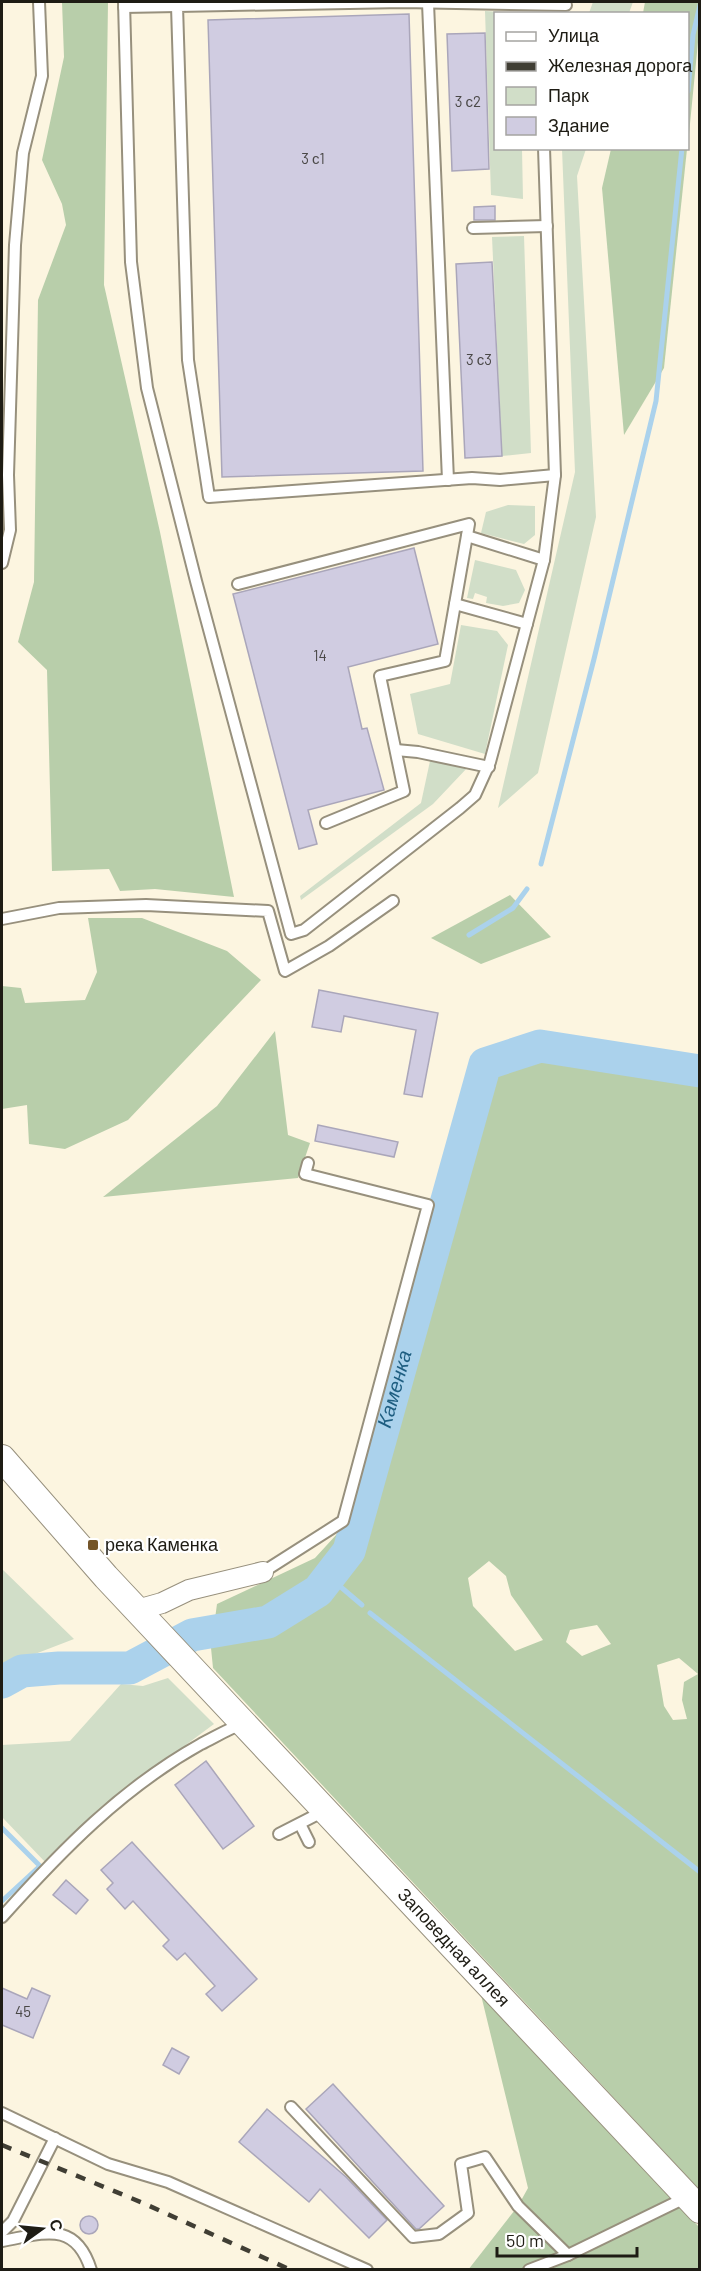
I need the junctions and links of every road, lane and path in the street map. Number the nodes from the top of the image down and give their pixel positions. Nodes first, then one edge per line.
1 (39, 2) edge
2 (428, 3) junction
3 (124, 4) edge
4 (177, 6) junction
5 (566, 7) edge
6 (544, 150) edge
7 (547, 226) junction
8 (474, 228) dead end
9 (555, 475) junction
10 (448, 480) junction
11 (467, 536) junction
12 (544, 560) junction
13 (2, 563) edge
14 (238, 584) dead end
15 (455, 604) junction
16 (527, 624) junction
17 (396, 750) junction
18 (489, 768) junction
19 (326, 823) dead end
20 (393, 901) dead end
21 (2, 919) edge
22 (308, 1163) dead end
23 (2, 1458) edge
24 (263, 1572) joint
25 (145, 1619) junction
26 (244, 1723) junction
27 (326, 1810) junction
28 (300, 1824) junction
29 (279, 1834) dead end
30 (309, 1842) dead end
31 (2, 1917) edge
32 (291, 2107) dead end
33 (2, 2113) edge
34 (55, 2138) junction
35 (693, 2203) edge
36 (2, 2232) edge
37 (2, 2241) edge
38 (568, 2255) junction
39 (91, 2270) edge
40 (367, 2270) edge
41 (529, 2270) edge

1 - 13 lane
2 - 4 lane
2 - 5 lane
2 - 10 lane
3 - 4 lane
3 - 18 lane
4 - 10 lane
6 - 7 lane
7 - 8 lane
7 - 9 lane
9 - 10 lane
9 - 12 lane
11 - 12 lane
11 - 14 lane
11 - 15 lane
12 - 16 lane
15 - 16 lane
15 - 17 lane
16 - 18 lane
17 - 18 lane
17 - 19 lane
20 - 21 lane
22 - 24 lane
23 - 25 street
24 - 25 street
25 - 26 street, Заповедная аллея
26 - 27 street, Заповедная аллея
26 - 31 lane
27 - 28 lane
27 - 35 street, Заповедная аллея
28 - 29 lane
28 - 30 lane
32 - 38 lane
33 - 34 lane
34 - 36 lane
34 - 40 lane
35 - 38 lane
37 - 39 lane
38 - 41 lane

